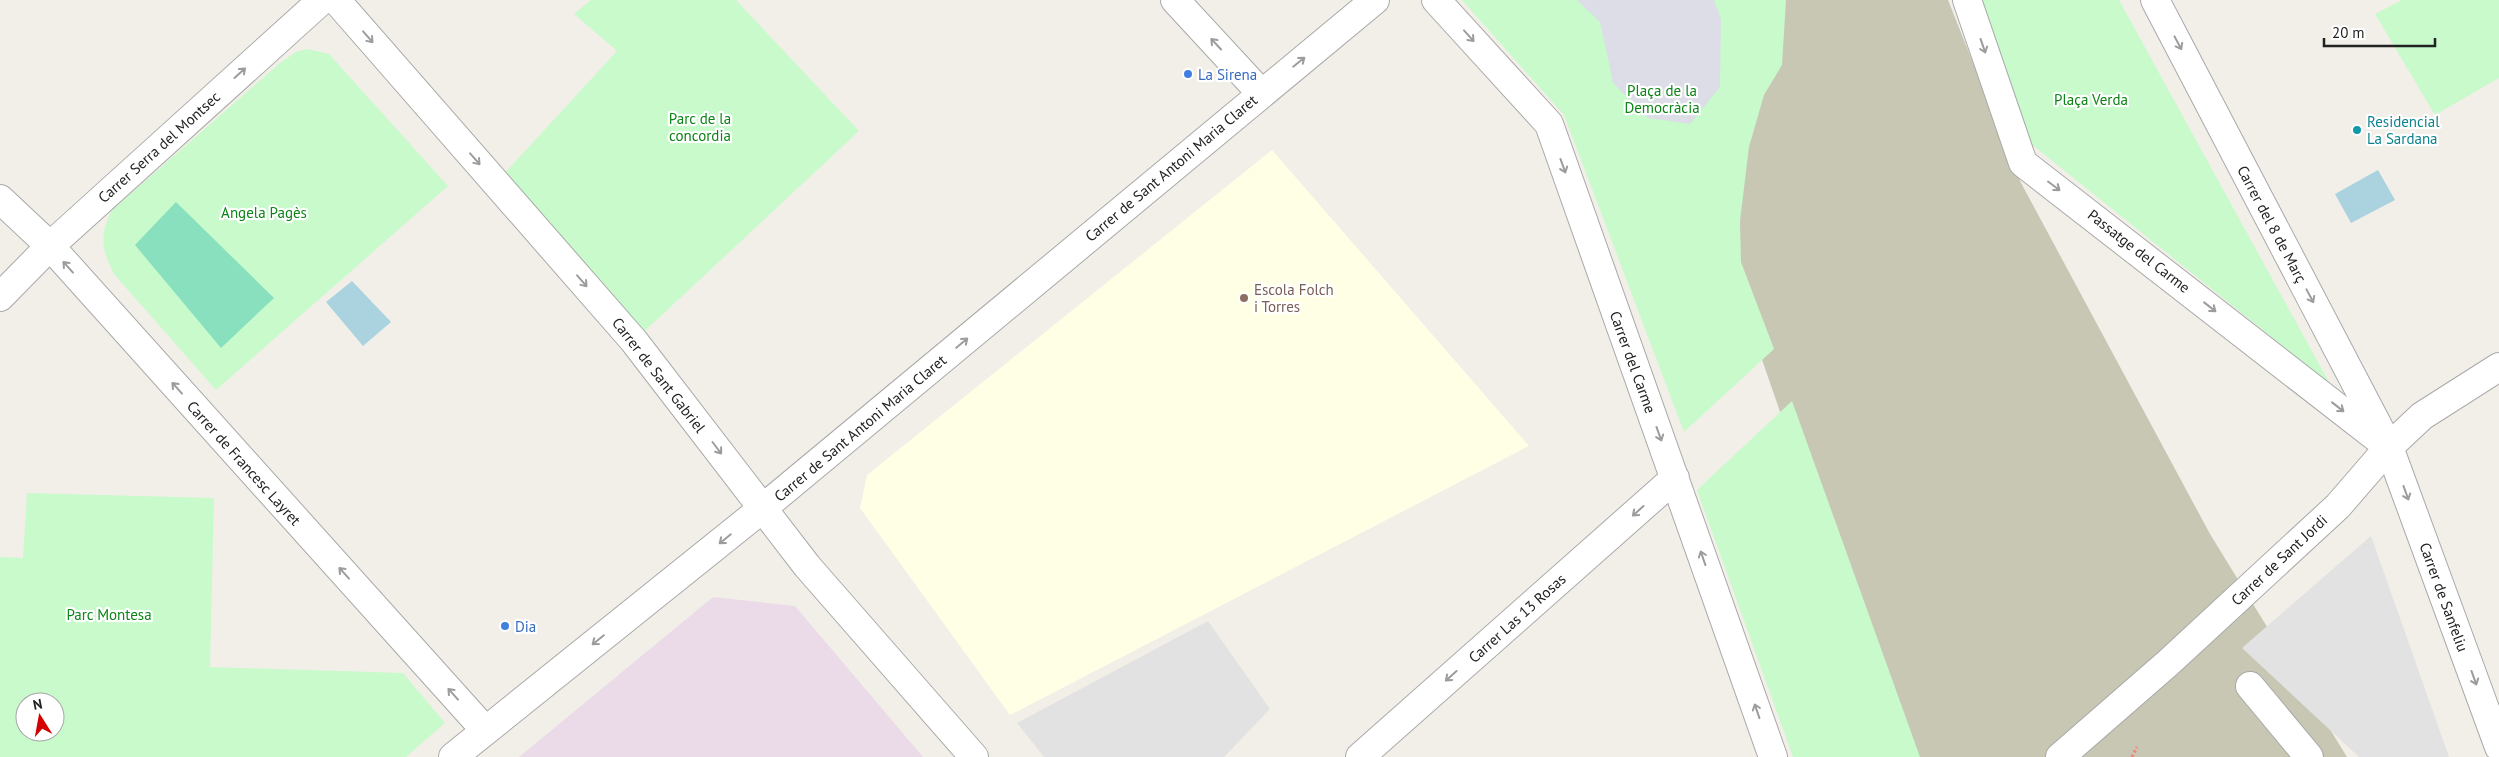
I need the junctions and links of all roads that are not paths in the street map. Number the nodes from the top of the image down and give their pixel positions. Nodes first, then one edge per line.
1 (322, 0) edge
2 (336, 0) edge
3 (1175, 0) edge
4 (1375, 0) edge
5 (1436, 0) edge
6 (1967, 0) edge
7 (2155, 0) edge
8 (1261, 93) junction
9 (0, 199) edge
10 (50, 246) junction
11 (0, 297) edge
12 (2499, 367) edge
13 (2389, 447) junction
14 (1675, 478) junction
15 (763, 508) junction
16 (2250, 686) dead end
17 (485, 730) junction
18 (2499, 747) edge
19 (453, 757) edge
20 (974, 757) edge
21 (1360, 757) edge
22 (1773, 757) edge
23 (2060, 757) edge
24 (2309, 757) edge

10 -> 1 street, Carrer Serra del Montsec
2 -> 15 street, Carrer de Sant Gabriel
8 -> 3 street
8 -> 4 street, Carrer de Sant Antoni Maria Claret
5 -> 14 street, Carrer del Carme
6 -> 13 street, Passatge del Carme
7 -> 13 street, Carrer del 8 de Març
15 -> 8 street, Carrer de Sant Antoni Maria Claret
9 - 10 street, Carrer de Francesc Layret
10 - 11 street, Carrer Serra del Montsec
17 -> 10 street, Carrer de Francesc Layret
12 - 13 street, Carrer de Sant Jordi
13 -> 18 street, Carrer de Sanfeliu
13 - 23 street, Carrer de Sant Jordi
14 -> 21 street, Carrer Las 13 Rosas
22 -> 14 street, Carrer del Carme
15 -> 17 street, Carrer de Sant Antoni Maria Claret
15 - 20 street, Carrer de Sant Gabriel
16 - 24 street
17 - 19 street, Carrer de Sant Antoni Maria Claret

